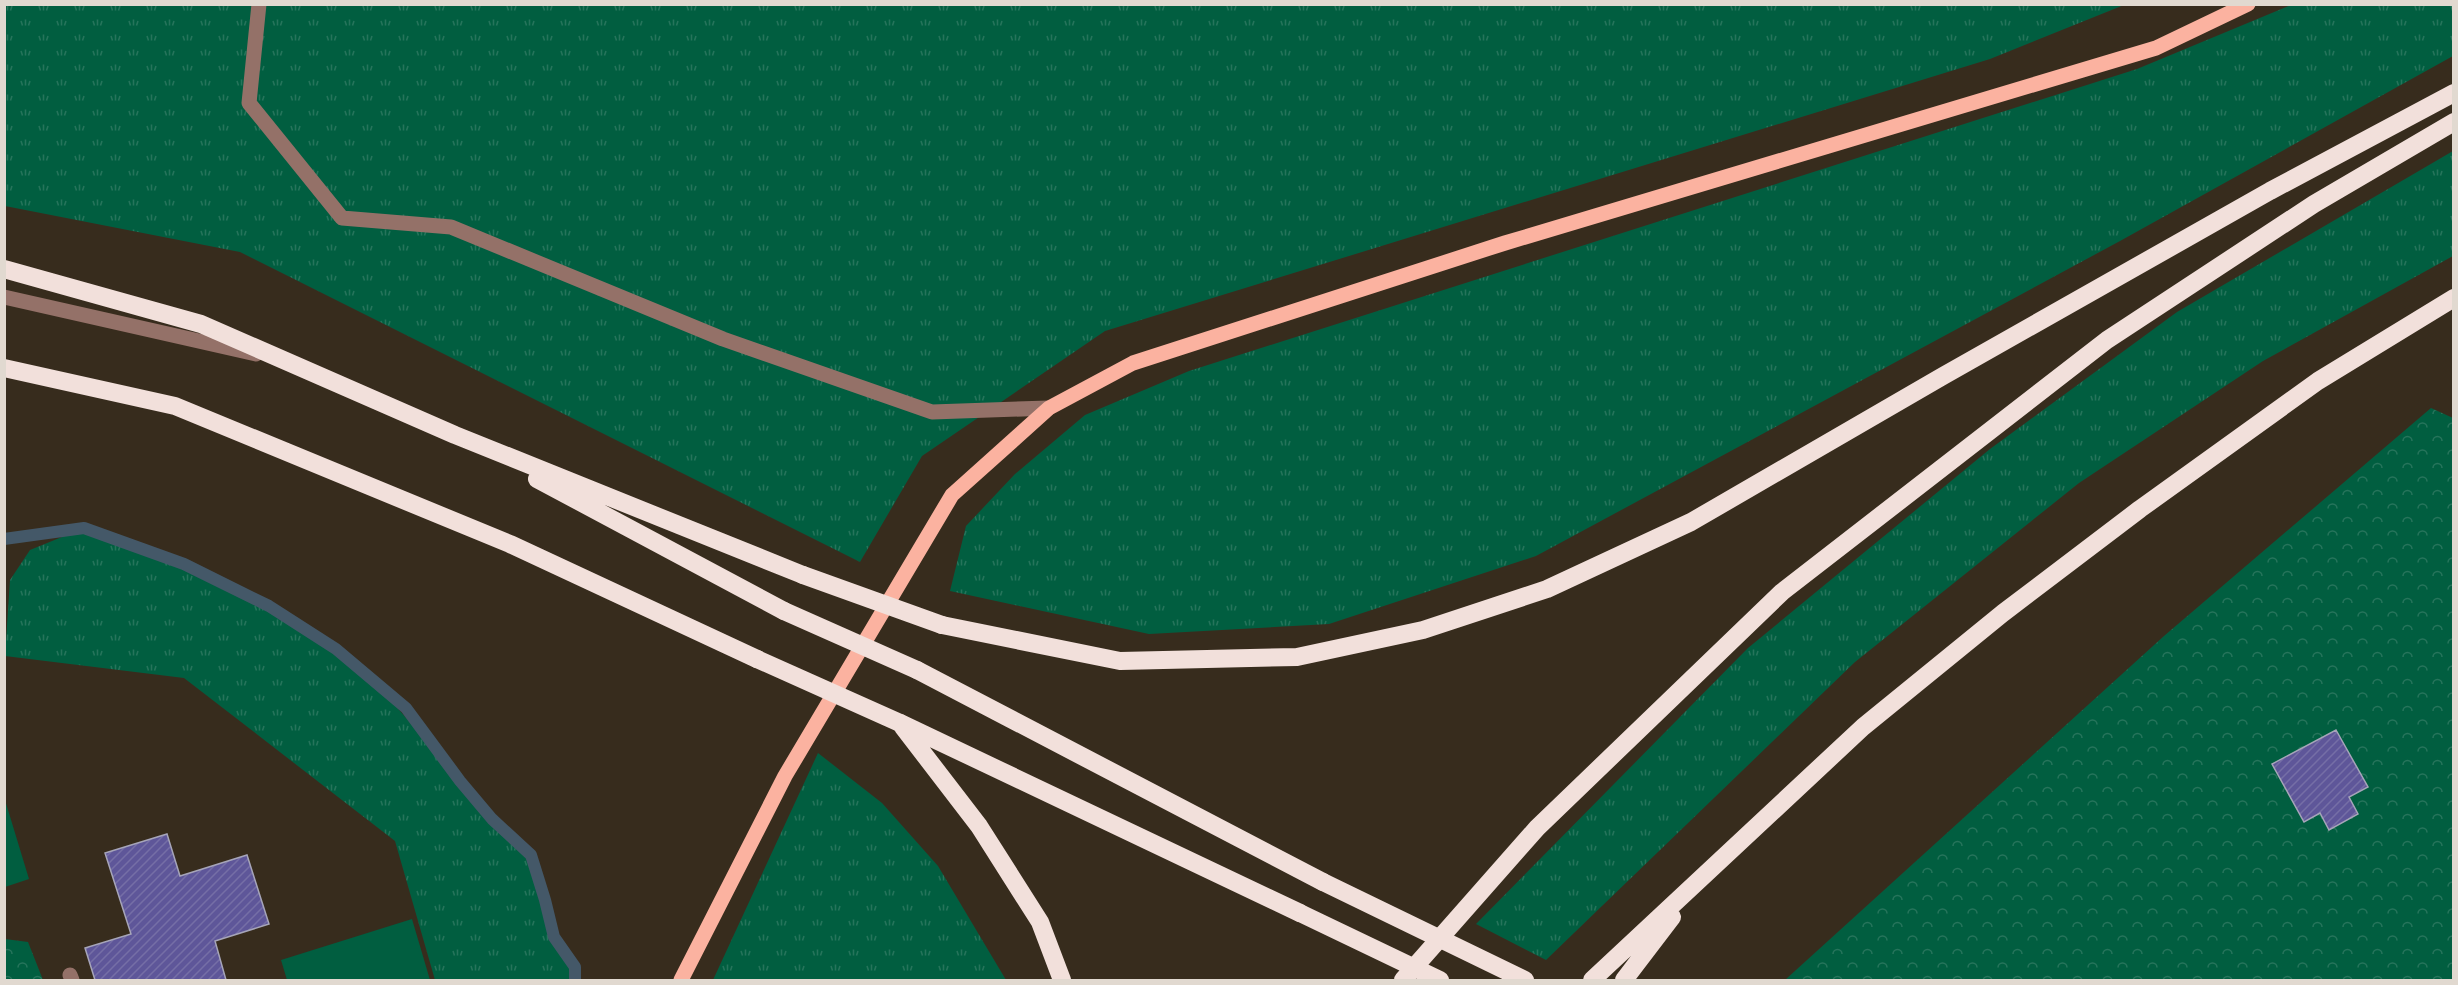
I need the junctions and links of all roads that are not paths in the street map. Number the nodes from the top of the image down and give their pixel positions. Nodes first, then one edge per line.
1 (259, 4) edge
2 (2248, 4) edge
3 (2454, 93) edge
4 (2454, 122) edge
5 (4, 269) edge
6 (4, 297) edge
7 (2454, 298) edge
8 (285, 361) junction
9 (10, 368) edge
10 (1049, 408) junction
11 (455, 435) junction
12 (900, 723) junction
13 (1696, 884) junction
14 (681, 981) edge
15 (1062, 981) edge
16 (1403, 981) edge
17 (1440, 981) edge
18 (1525, 981) edge
19 (1592, 981) edge
20 (1624, 981) edge

1 - 10 lane
2 - 10 main road
3 - 11 highway, bridge
4 - 16 highway
5 - 8 highway
6 - 8 lane
7 - 13 highway
8 - 11 highway
9 - 12 highway, bridge
10 - 14 main road
11 - 18 highway, bridge
12 - 15 highway
12 - 17 highway, bridge
13 - 19 highway
13 - 20 highway

